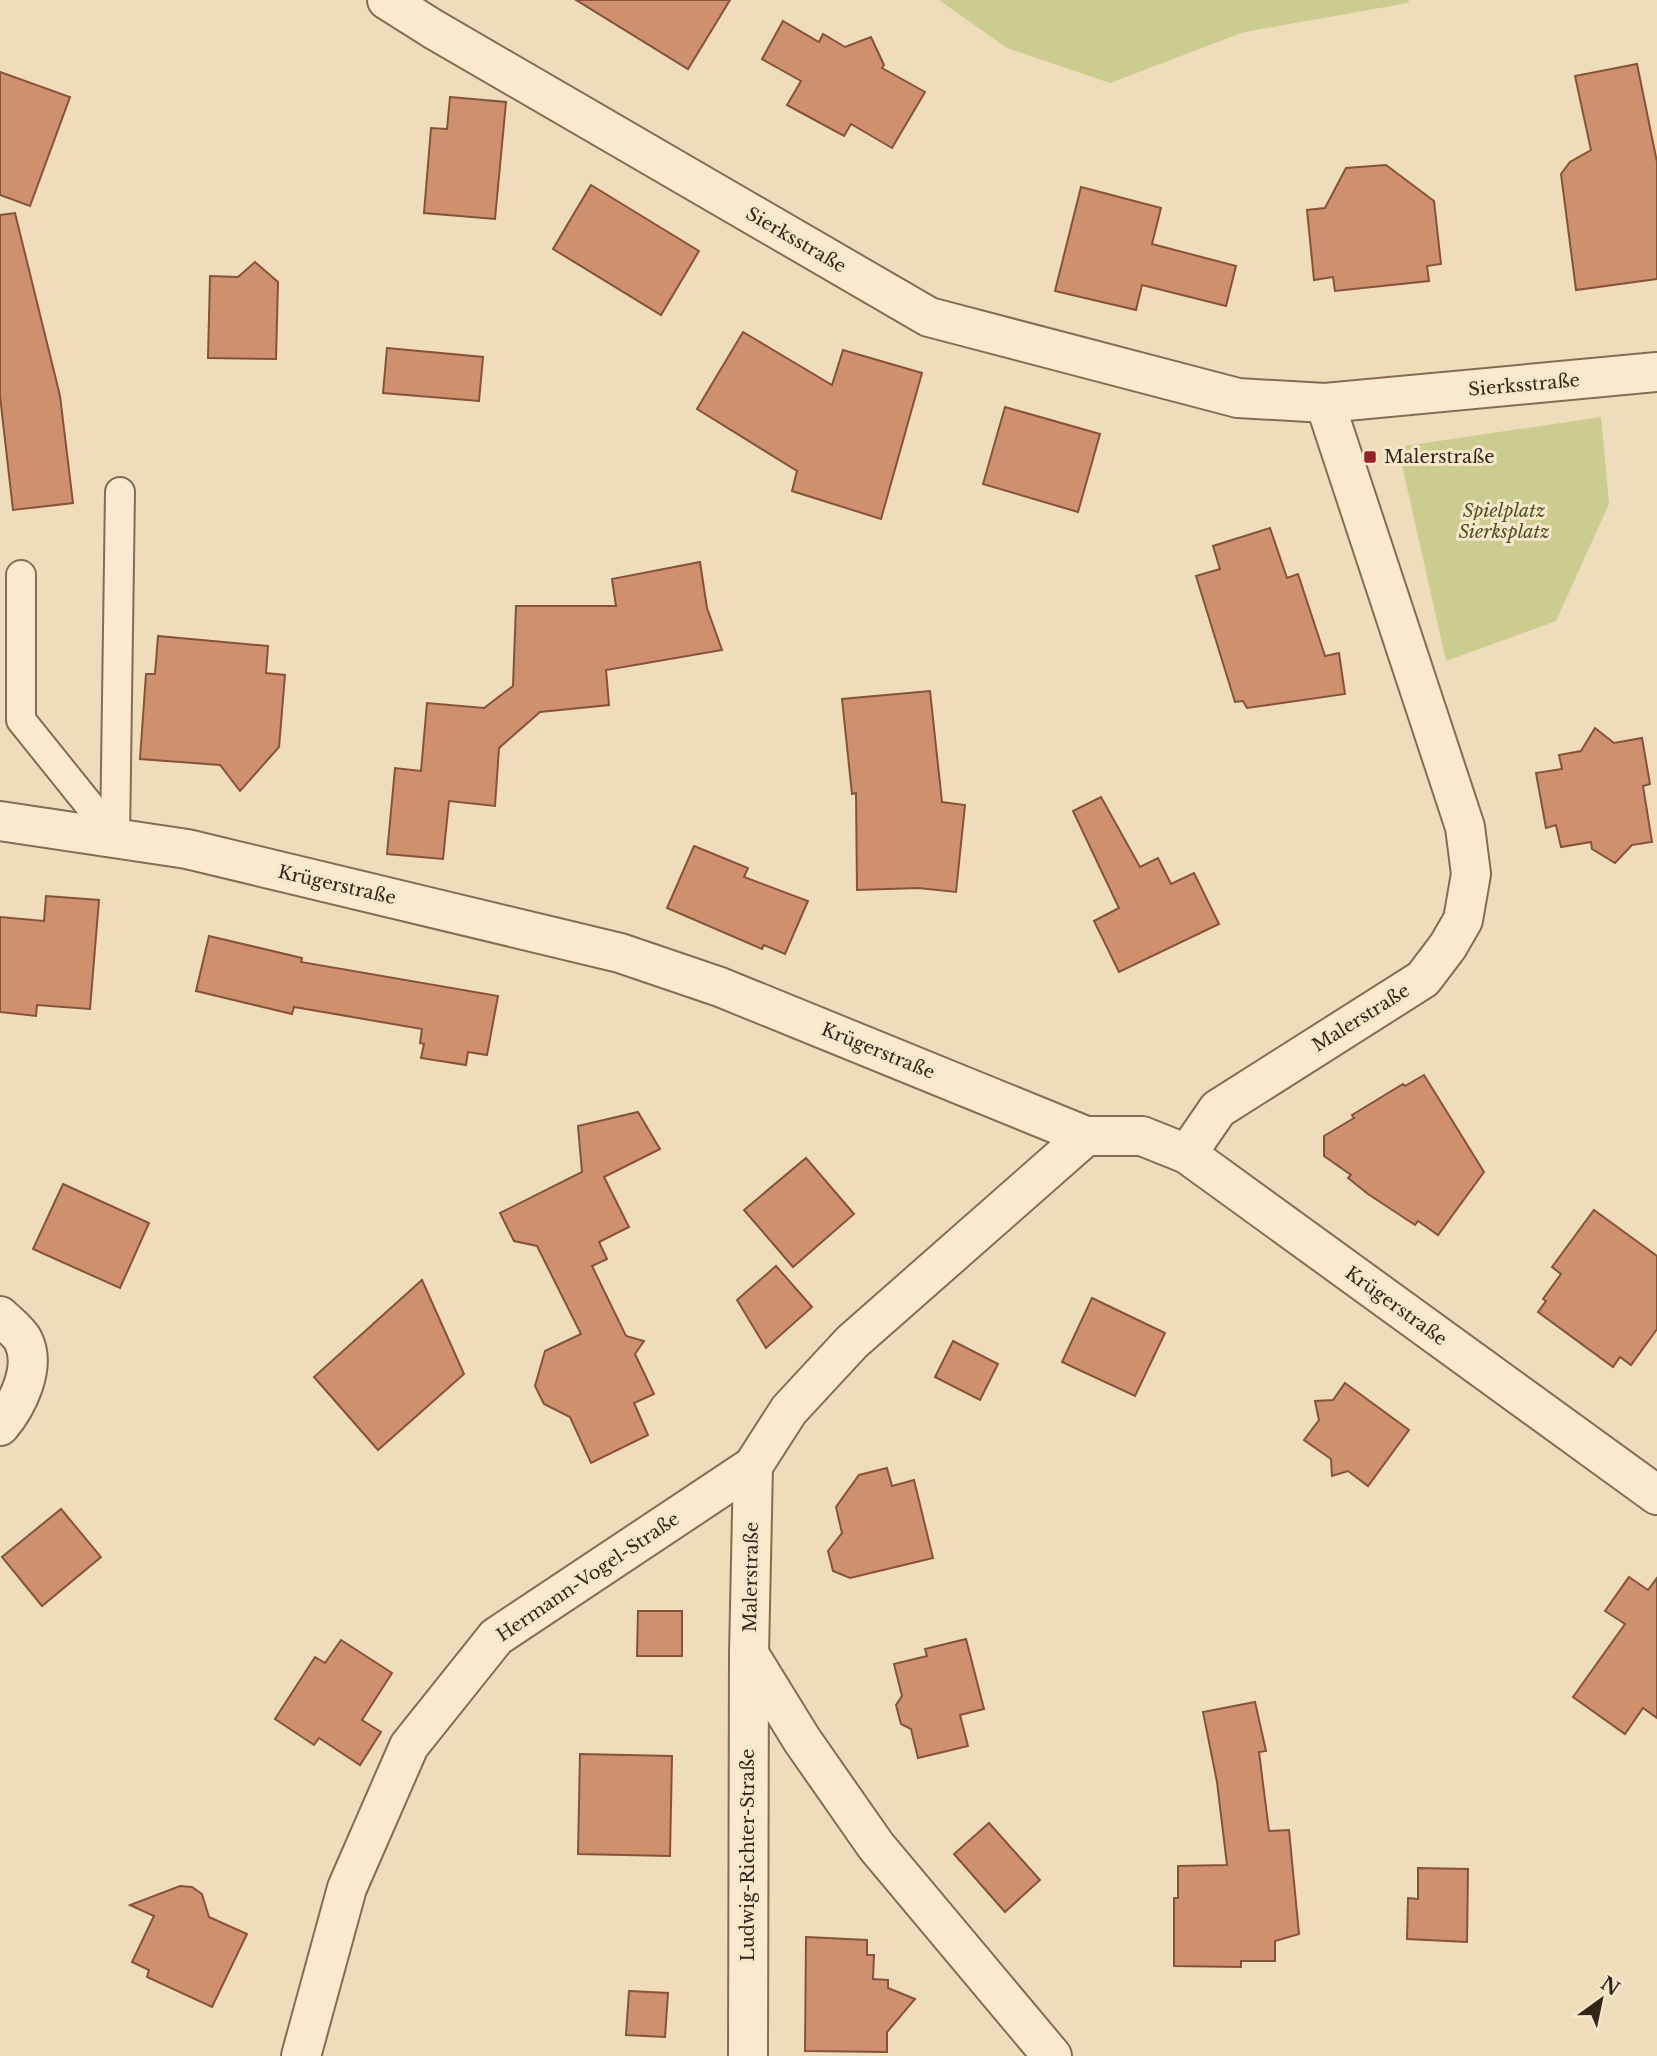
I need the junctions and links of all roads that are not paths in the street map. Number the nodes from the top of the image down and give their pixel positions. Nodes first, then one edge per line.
1 (387, 0) edge
2 (1657, 372) edge
3 (1325, 403) junction
4 (120, 492) dead end
5 (21, 575) dead end
6 (0, 821) edge
7 (115, 837) junction
8 (1086, 1136) junction
9 (1187, 1154) junction
10 (0, 1316) edge
11 (0, 1426) edge
12 (753, 1466) junction
13 (1657, 1495) edge
14 (749, 1654) junction
15 (301, 2056) edge
16 (748, 2056) edge
17 (1052, 2056) edge

1 - 3 street, Sierksstraße
2 - 3 street, Sierksstraße
3 - 9 street, Malerstraße
4 - 7 lane
5 - 7 lane
6 - 7 street, Krügerstraße
7 - 8 street, Krügerstraße
8 - 9 street, Krügerstraße
8 - 12 street
9 - 13 street, Krügerstraße
10 - 11 street
12 - 14 street, Malerstraße
12 - 15 street, Hermann-Vogel-Straße
14 - 16 street, Ludwig-Richter-Straße
14 - 17 street, Malerstraße

